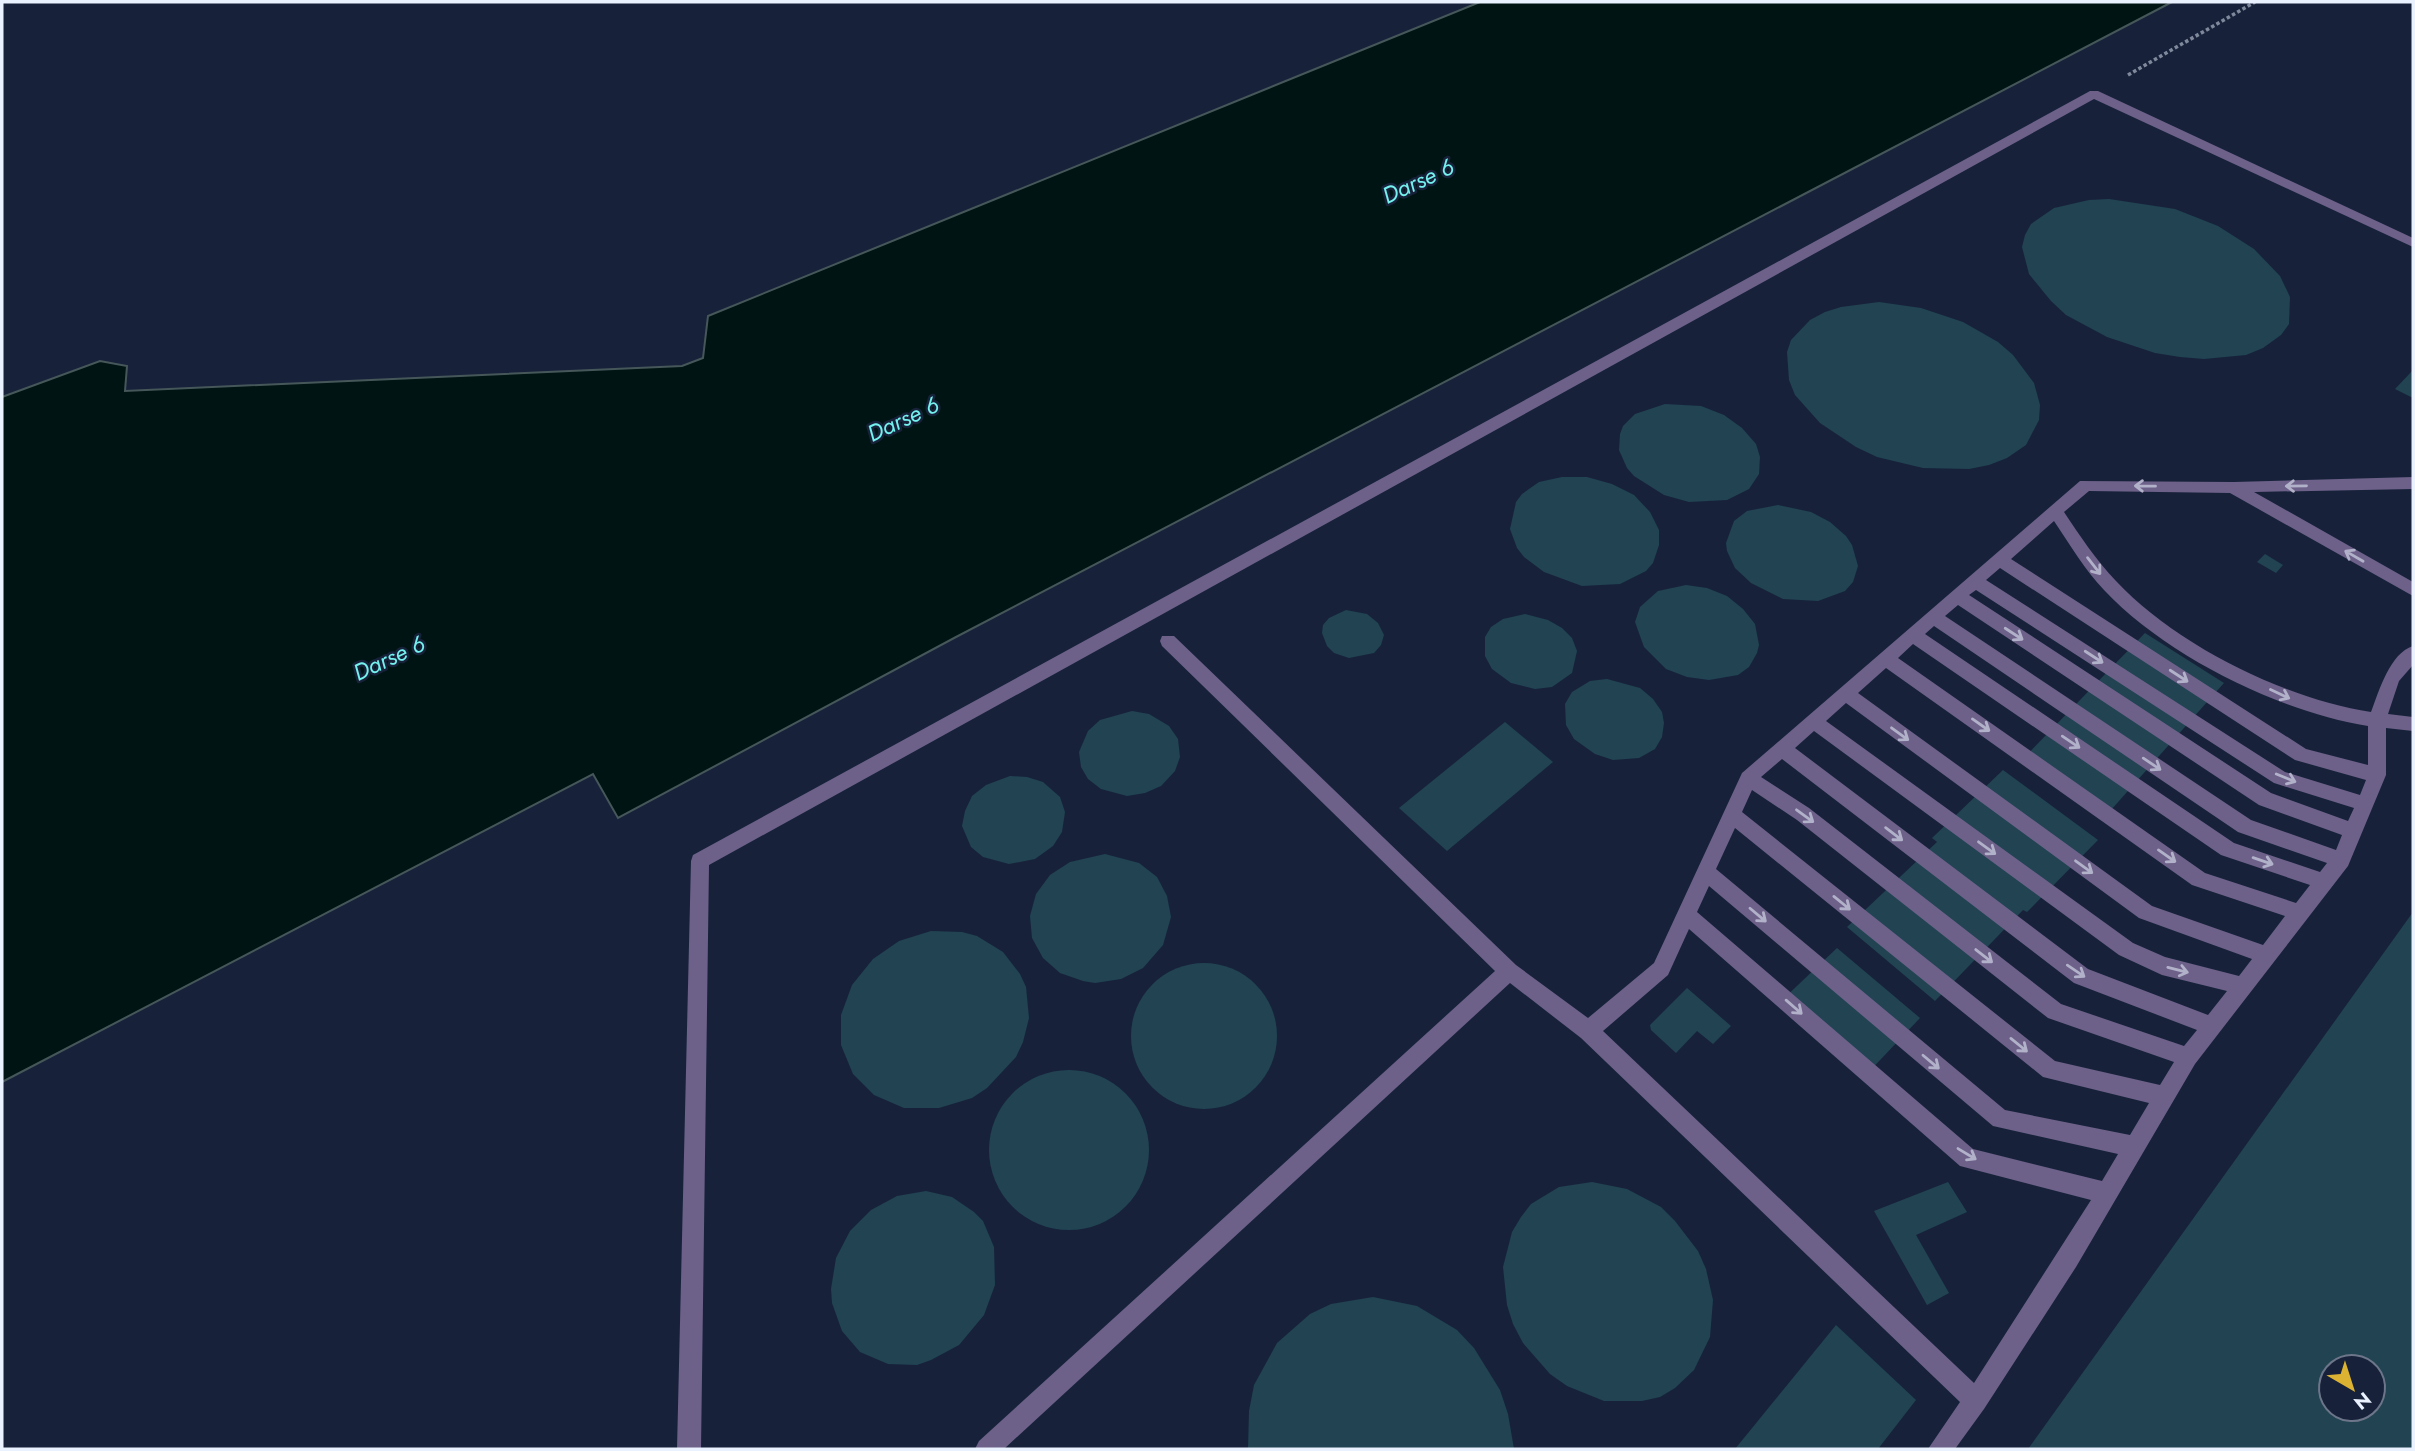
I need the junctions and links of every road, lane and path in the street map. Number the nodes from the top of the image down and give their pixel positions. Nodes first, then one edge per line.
1 (2255, 2) edge
2 (2094, 94) junction
3 (2413, 243) edge
4 (2413, 484) edge
5 (2233, 487) junction
6 (2055, 510) junction
7 (1999, 559) junction
8 (1975, 581) junction
9 (2413, 590) edge
10 (1957, 596) junction
11 (1933, 617) junction
12 (1913, 635) junction
13 (1168, 641) dead end
14 (2413, 653) edge
15 (1885, 658) junction
16 (1845, 693) junction
17 (2377, 720) junction
18 (1813, 722) junction
19 (2413, 724) edge
20 (1781, 748) junction
21 (2377, 775) junction
22 (1748, 778) junction
23 (2365, 804) junction
24 (1731, 814) junction
25 (2353, 831) junction
26 (2341, 860) junction
27 (1705, 871) junction
28 (2325, 882) junction
29 (2301, 913) junction
30 (1686, 915) junction
31 (2267, 956) junction
32 (1509, 971) junction
33 (2244, 986) junction
34 (2212, 1026) junction
35 (1588, 1031) junction
36 (2188, 1057) junction
37 (2163, 1096) junction
38 (2134, 1147) junction
39 (2108, 1193) junction
40 (1976, 1401) junction
41 (689, 1449) edge
42 (987, 1449) edge
43 (1940, 1449) edge

1 - 2 path
2 - 3 lane
2 - 41 lane
4 -> 5 lane
5 -> 6 lane
9 -> 5 lane
6 - 7 lane
6 -> 17 lane
7 - 8 lane
7 -> 21 lane
8 - 10 lane
8 -> 23 lane
10 - 11 lane
10 -> 25 lane
11 - 12 lane
11 -> 26 lane
12 - 15 lane
12 -> 28 lane
13 - 32 lane
14 - 17 lane
15 - 16 lane
15 -> 29 lane
16 - 18 lane
16 -> 31 lane
17 - 19 lane
17 - 21 lane
18 - 20 lane
18 -> 33 lane
20 - 22 lane
20 -> 34 lane
21 - 23 lane
22 - 24 lane
22 -> 36 lane
23 - 25 lane
24 - 27 lane
24 -> 37 lane
25 - 26 lane
26 - 28 lane
27 - 30 lane
27 -> 38 lane
28 - 29 lane
29 - 31 lane
30 - 35 lane
30 -> 39 lane
31 - 33 lane
32 - 35 lane
32 - 42 lane
33 - 34 lane
34 - 36 lane
35 - 40 lane
36 - 37 lane
37 - 38 lane
38 - 39 lane
39 - 40 lane
40 - 43 lane

